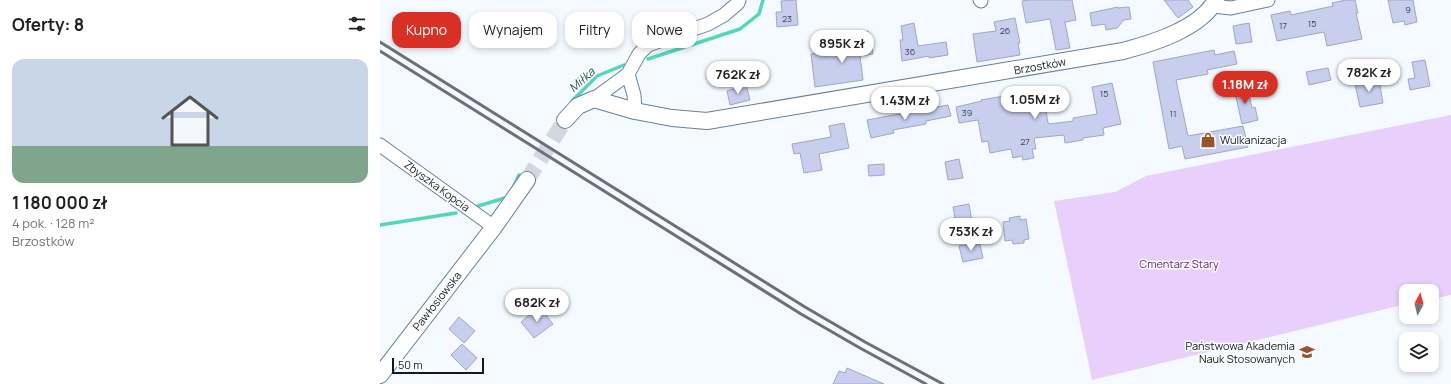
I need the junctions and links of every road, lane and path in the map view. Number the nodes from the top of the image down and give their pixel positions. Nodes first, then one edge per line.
1 (739, 0) edge
2 (1268, 0) edge
3 (1215, 3) edge
4 (628, 74) junction
5 (594, 99) junction
6 (635, 112) junction
7 (565, 120) tunnel mouth
8 (380, 145) edge
9 (527, 180) tunnel mouth
10 (494, 228) junction
11 (380, 375) edge

1 - 4 street
2 - 3 street
3 - 6 street, Brzostków
4 - 5 street
4 - 6 street
5 - 6 street, Brzostków
5 - 7 street
8 - 10 street, Zbyszka Kopcia
9 - 10 street, Pawłosiowska
10 - 11 street, Pawłosiowska

